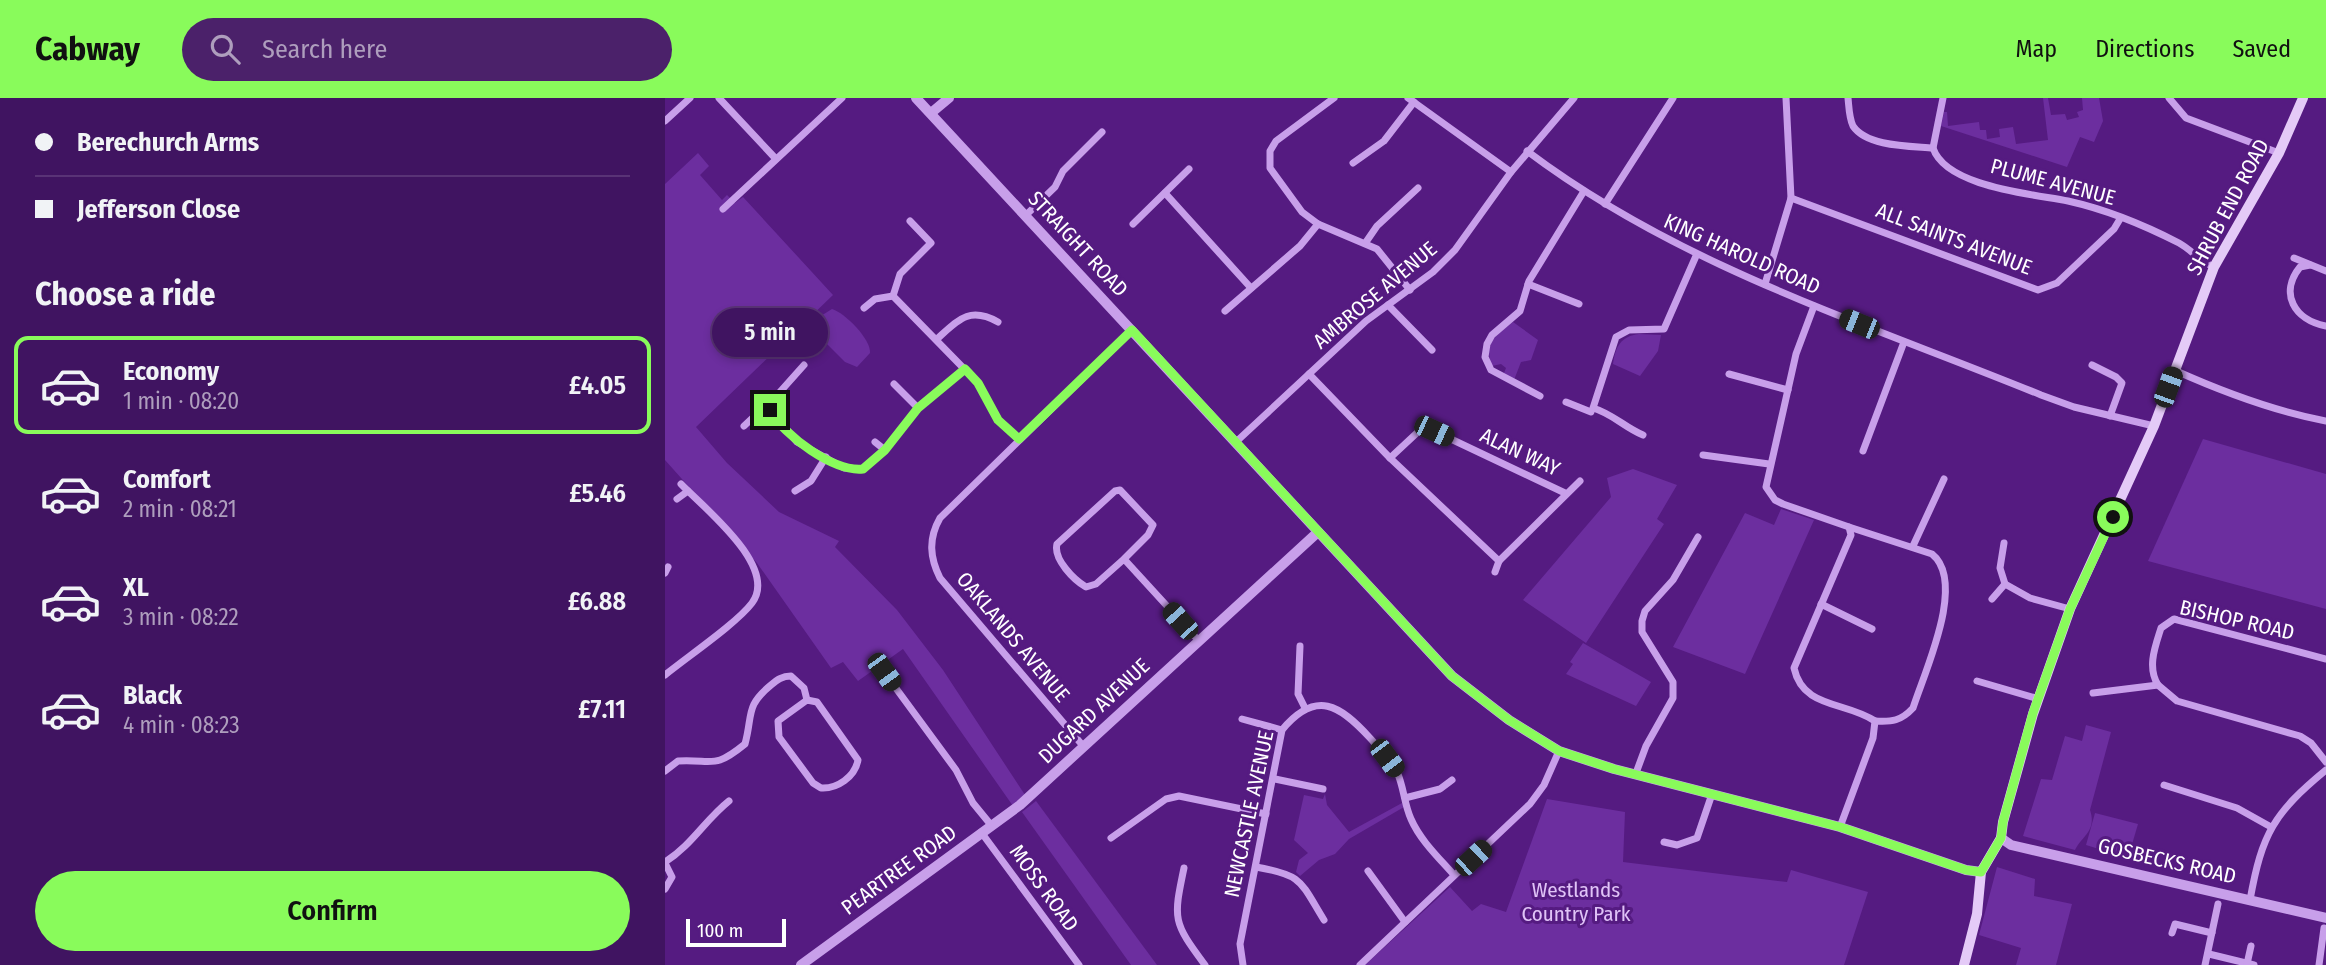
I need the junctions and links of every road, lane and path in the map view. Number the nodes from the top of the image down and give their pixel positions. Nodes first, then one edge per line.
1 (690, 98) edge
2 (719, 98) edge
3 (842, 98) edge
4 (916, 98) edge
5 (949, 98) edge
6 (1334, 98) edge
7 (1574, 98) edge
8 (1673, 98) edge
9 (1786, 98) edge
10 (1848, 98) edge
11 (1943, 98) edge
12 (2169, 98) edge
13 (2303, 98) edge
14 (1411, 100) edge
15 (931, 113) junction
16 (665, 121) edge
17 (1102, 132) dead end
18 (1933, 148) junction
19 (1527, 152) junction
20 (2279, 153) junction
21 (776, 159) junction
22 (1353, 163) dead end
23 (1189, 169) dead end
24 (1511, 172) junction
25 (1418, 188) dead end
26 (1584, 191) junction
27 (1165, 193) junction
28 (1791, 198) junction
29 (1605, 204) junction
30 (723, 209) dead end
31 (1025, 216) junction
32 (2120, 219) junction
33 (910, 221) dead end
34 (1133, 224) dead end
35 (1318, 224) junction
36 (1366, 242) junction
37 (1696, 256) junction
38 (2294, 258) dead end
39 (2309, 265) junction
40 (2214, 267) junction
41 (2326, 271) edge
42 (1528, 284) junction
43 (1765, 284) junction
44 (1251, 288) junction
45 (1409, 289) junction
46 (893, 296) junction
47 (1579, 304) dead end
48 (1388, 305) junction
49 (1814, 306) junction
50 (864, 308) dead end
51 (1225, 310) dead end
52 (998, 322) dead end
53 (2326, 326) edge
54 (1132, 330) junction
55 (937, 340) junction
56 (1904, 342) junction
57 (1432, 350) dead end
58 (804, 365) dead end
59 (2092, 365) dead end
60 (965, 369) junction
61 (2174, 370) junction
62 (797, 374) junction
63 (1309, 374) junction
64 (1729, 374) dead end
65 (806, 378) dead end
66 (894, 384) dead end
67 (1788, 390) junction
68 (1540, 396) dead end
69 (1566, 402) dead end
70 (918, 408) junction
71 (770, 410) junction
72 (1591, 412) junction
73 (2110, 416) junction
74 (2326, 421) edge
75 (744, 426) dead end
76 (2154, 426) junction
77 (1643, 435) dead end
78 (1019, 439) junction
79 (1237, 441) junction
80 (875, 442) dead end
81 (885, 450) junction
82 (1863, 451) dead end
83 (1703, 455) dead end
84 (826, 457) junction
85 (1390, 458) junction
86 (1769, 464) junction
87 (1944, 479) dead end
88 (1580, 481) dead end
89 (681, 484) dead end
90 (688, 491) junction
91 (795, 491) dead end
92 (1565, 493) junction
93 (677, 499) dead end
94 (1849, 527) junction
95 (1318, 532) junction
96 (1698, 537) dead end
97 (2004, 543) dead end
98 (1913, 547) junction
99 (1124, 559) junction
100 (1499, 561) junction
101 (1495, 572) dead end
102 (2005, 584) junction
103 (1992, 599) dead end
104 (1821, 604) junction
105 (2070, 609) junction
106 (1872, 629) dead end
107 (1199, 641) junction
108 (1300, 646) dead end
109 (2326, 659) edge
110 (884, 672) dead end
111 (665, 675) edge
112 (1977, 681) dead end
113 (2158, 685) junction
114 (2092, 693) dead end
115 (2039, 699) junction
116 (807, 700) junction
117 (1305, 709) junction
118 (1242, 719) dead end
119 (1875, 720) junction
120 (1282, 730) junction
121 (1083, 747) junction
122 (1559, 751) junction
123 (2326, 762) edge
124 (2326, 770) edge
125 (665, 771) edge
126 (1636, 773) junction
127 (1275, 779) junction
128 (1452, 780) dead end
129 (2164, 785) dead end
130 (1323, 789) dead end
131 (1712, 794) junction
132 (1405, 798) junction
133 (729, 801) dead end
134 (1020, 805) joint
135 (1266, 814) junction
136 (991, 825) junction
137 (1840, 827) junction
138 (2271, 827) junction
139 (981, 832) junction
140 (1111, 838) dead end
141 (2001, 838) junction
142 (1664, 842) dead end
143 (665, 862) edge
144 (1256, 867) junction
145 (1184, 868) dead end
146 (1368, 871) dead end
147 (1981, 872) junction
148 (1454, 875) junction
149 (665, 889) edge
150 (2250, 900) junction
151 (2218, 904) dead end
152 (1324, 920) dead end
153 (1405, 922) junction
154 (2325, 923) edge
155 (2172, 933) dead end
156 (2212, 933) junction
157 (2310, 939) dead end
158 (2322, 941) junction
159 (2251, 946) dead end
160 (2209, 954) junction
161 (2250, 964) edge
162 (800, 965) edge
163 (1079, 965) edge
164 (1205, 965) edge
165 (1243, 965) edge
166 (1360, 965) edge
167 (1964, 965) edge
168 (2205, 965) edge
169 (2319, 965) edge

1 - 16 street
2 - 21 street
3 - 21 street
4 - 15 street, STRAIGHT ROAD
5 - 15 street
6 - 35 street
7 - 19 street, AMBROSE AVENUE
8 - 29 street
9 - 28 street
10 - 18 street
11 - 18 street
12 - 20 street
13 - 20 main road, SHRUB END ROAD
14 - 22 street
14 - 24 street
15 - 31 street, STRAIGHT ROAD
17 - 31 street
18 - 32 street, PLUME AVENUE
19 - 24 street, AMBROSE AVENUE
19 - 26 street, KING HAROLD ROAD
20 - 40 main road, SHRUB END ROAD
21 - 30 street
23 - 27 street
24 - 45 street, AMBROSE AVENUE
25 - 36 street
26 - 29 street, KING HAROLD ROAD
26 - 42 street
27 - 34 street
27 - 44 street
28 - 32 street, ALL SAINTS AVENUE
28 - 43 street
29 - 37 street, KING HAROLD ROAD
31 - 54 street, STRAIGHT ROAD
32 - 40 street, PLUME AVENUE
33 - 46 street
35 - 36 street
35 - 44 street
36 - 45 street
37 - 43 street, KING HAROLD ROAD
37 - 72 street
38 - 39 street
39 - 41 street
39 - 53 street
40 - 61 main road, SHRUB END ROAD
42 - 47 street
42 - 68 street
43 - 49 street, KING HAROLD ROAD
44 - 51 street
45 - 48 street, AMBROSE AVENUE
46 - 50 street
46 - 55 street
48 - 57 street
48 - 63 street, AMBROSE AVENUE
49 - 56 street, KING HAROLD ROAD
49 - 67 street
52 - 55 street
54 - 78 street, OAKLANDS AVENUE
54 - 79 street, STRAIGHT ROAD
55 - 60 street
56 - 73 street, KING HAROLD ROAD
56 - 82 street
58 - 62 street
59 - 73 street
60 - 70 street
60 - 78 street
61 - 74 street
61 - 76 main road, SHRUB END ROAD
62 - 65 street
62 - 71 street
63 - 79 street, AMBROSE AVENUE
63 - 85 street
64 - 67 street
66 - 70 street
67 - 86 street
69 - 72 street
70 - 81 street
71 - 75 street
71 - 84 street
72 - 77 street
73 - 76 street, KING HAROLD ROAD
76 - 105 main road, SHRUB END ROAD
78 - 121 street, OAKLANDS AVENUE
79 - 95 street, STRAIGHT ROAD
80 - 81 street
81 - 84 street
83 - 86 street
84 - 91 street
85 - 92 street, ALAN WAY
85 - 100 street
86 - 94 street
87 - 98 street
88 - 92 street, ALAN WAY
89 - 90 street
90 - 93 street
90 - 111 street
92 - 100 street, ALAN WAY
94 - 98 street
94 - 104 street
95 - 107 street, DUGARD AVENUE
95 - 122 street, STRAIGHT ROAD
96 - 126 street
97 - 102 street
98 - 119 street
99 - 99 street
99 - 107 street
100 - 101 street, ALAN WAY
102 - 103 street
102 - 105 street
104 - 106 street
104 - 119 street
105 - 115 main road, SHRUB END ROAD
107 - 121 street, DUGARD AVENUE
108 - 117 street
109 - 113 street, BISHOP ROAD
110 - 136 street
112 - 115 street
113 - 114 street
113 - 123 street
115 - 141 main road, SHRUB END ROAD
116 - 116 street
116 - 125 street
117 - 120 street, NEWCASTLE AVENUE
117 - 132 street
118 - 120 street
119 - 137 street
120 - 127 street, NEWCASTLE AVENUE
121 - 134 street, DUGARD AVENUE
122 - 126 street, STRAIGHT ROAD
122 - 148 street
124 - 138 street
126 - 131 street, STRAIGHT ROAD
127 - 130 street
127 - 135 street, NEWCASTLE AVENUE
128 - 132 street
129 - 138 street
131 - 137 street, STRAIGHT ROAD
131 - 142 street
132 - 148 street
133 - 143 street
134 - 136 street, PEARTREE ROAD
135 - 140 street
135 - 144 street, NEWCASTLE AVENUE
136 - 139 street, PEARTREE ROAD
137 - 147 street, STRAIGHT ROAD
138 - 150 street
139 - 162 street, PEARTREE ROAD
139 - 163 street, MOSS ROAD
141 - 147 main road, SHRUB END ROAD
141 - 150 street, GOSBECKS ROAD
143 - 149 street
144 - 152 street
144 - 165 street, NEWCASTLE AVENUE
145 - 164 street
146 - 153 street
147 - 167 main road, SHRUB END ROAD
148 - 153 street
150 - 154 street, GOSBECKS ROAD
151 - 156 street
153 - 166 street
154 - 158 street
155 - 156 street
156 - 160 street
157 - 158 street
158 - 169 street
159 - 161 street
160 - 161 street
160 - 168 street

